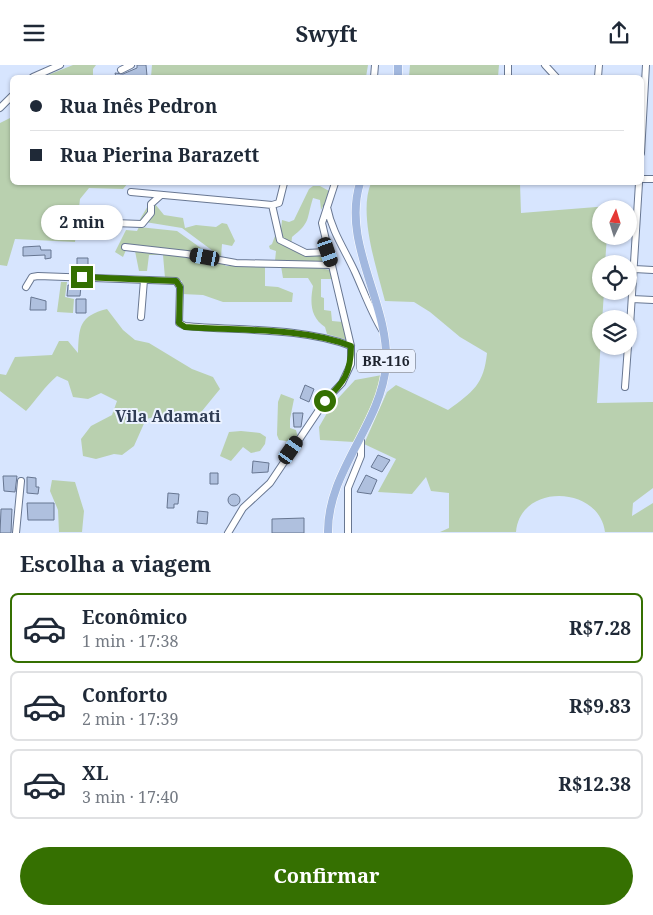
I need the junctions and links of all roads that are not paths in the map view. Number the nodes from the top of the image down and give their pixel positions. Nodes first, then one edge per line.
1 (60, 65) edge
2 (131, 65) edge
3 (545, 65) edge
4 (646, 65) edge
5 (121, 70) dead end
6 (38, 75) edge
7 (553, 75) edge
8 (644, 100) edge
9 (284, 185) edge
10 (334, 185) edge
11 (360, 185) edge
12 (639, 185) edge
13 (131, 193) dead end
14 (161, 195) junction
15 (272, 205) junction
16 (327, 206) junction
17 (85, 222) dead end
18 (125, 247) dead end
19 (328, 252) junction
20 (635, 255) edge
21 (332, 265) junction
22 (637, 269) edge
23 (653, 270) edge
24 (144, 280) junction
25 (26, 287) dead end
26 (637, 299) edge
27 (653, 300) edge
28 (140, 317) dead end
29 (383, 331) junction
30 (351, 346) junction
31 (627, 355) edge
32 (625, 387) dead end
33 (360, 437) junction
34 (20, 481) dead end
35 (16, 533) edge
36 (228, 533) edge
37 (328, 533) edge
38 (348, 533) edge

1 - 6 street
2 - 5 street
3 - 7 street
4 - 8 street
9 - 15 street
10 - 16 street
11 - 29 main road, BR-116
12 - 20 street
13 - 14 street
14 - 15 street
14 - 17 street
15 - 19 street
16 - 19 street
16 - 29 street
18 - 21 street
19 - 21 street
21 - 30 street
22 - 23 street
24 - 25 street
24 - 28 street
24 - 30 street
26 - 27 street
29 - 33 main road, BR-116
30 - 36 street
31 - 32 street
33 - 37 main road, BR-116
33 - 38 street
34 - 35 street

